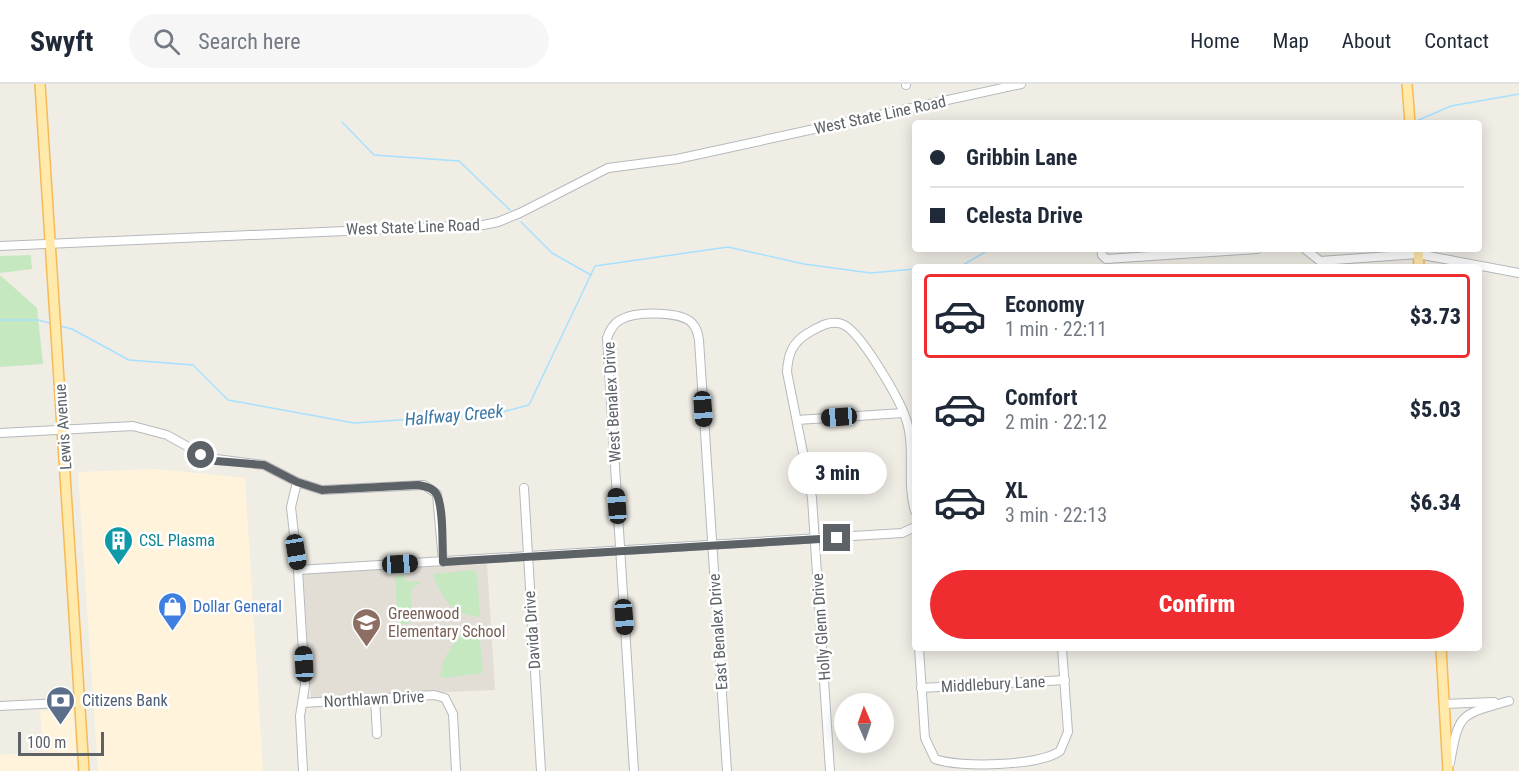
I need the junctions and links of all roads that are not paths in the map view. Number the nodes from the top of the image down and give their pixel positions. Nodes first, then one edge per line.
1 (40, 84) edge
2 (1020, 84) edge
3 (1407, 84) edge
4 (1410, 120) edge
5 (51, 244) junction
6 (0, 246) edge
7 (1102, 252) edge
8 (1188, 252) edge
9 (1309, 252) edge
10 (1408, 252) edge
11 (1423, 252) edge
12 (1478, 264) edge
13 (1482, 265) edge
14 (1519, 273) edge
15 (651, 315) joint
16 (903, 413) junction
17 (797, 420) junction
18 (63, 430) junction
19 (0, 433) edge
20 (912, 476) edge
21 (297, 482) junction
22 (524, 488) dead end
23 (912, 528) edge
24 (815, 539) junction
25 (712, 546) junction
26 (620, 552) junction
27 (527, 558) junction
28 (443, 562) junction
29 (298, 570) junction
30 (919, 651) edge
31 (1062, 651) edge
32 (1441, 651) edge
33 (1065, 680) junction
34 (921, 688) junction
35 (375, 699) junction
36 (1509, 701) junction
37 (1519, 701) edge
38 (80, 702) junction
39 (303, 703) junction
40 (1444, 704) junction
41 (0, 706) edge
42 (377, 734) dead end
43 (1006, 762) junction
44 (84, 771) edge
45 (303, 771) edge
46 (456, 771) edge
47 (541, 771) edge
48 (634, 771) edge
49 (727, 771) edge
50 (830, 771) edge
51 (1006, 771) edge
52 (1448, 771) edge

1 - 5 main road, Lewis Avenue
2 - 5 street, West State Line Road
3 - 4 main road
5 - 6 street, West State Line Road
5 - 18 main road, Lewis Avenue
7 - 8 street
9 - 10 street
11 - 12 street
13 - 14 street
15 - 25 street, East Benalex Drive
15 - 26 street, West Benalex Drive
16 - 17 street
16 - 17 street, Holly Glenn Drive
16 - 20 street
17 - 24 street, Holly Glenn Drive
18 - 19 street
18 - 21 street
18 - 38 main road, Lewis Avenue
21 - 28 street
21 - 29 street
22 - 27 street, Davida Drive
23 - 24 street
24 - 25 street
24 - 50 street, Holly Glenn Drive
25 - 26 street
25 - 49 street, East Benalex Drive
26 - 27 street
26 - 48 street, West Benalex Drive
27 - 28 street
27 - 47 street, Davida Drive
28 - 29 street
29 - 39 street
30 - 34 street
31 - 33 street
32 - 40 main road
33 - 34 street, Middlebury Lane
33 - 43 street
34 - 43 street
35 - 39 street, Northlawn Drive
35 - 42 street
35 - 46 street, Northlawn Drive
36 - 37 street
36 - 40 street
36 - 52 street
38 - 41 street
38 - 44 main road, Lewis Avenue
39 - 45 street
40 - 52 main road
43 - 51 street

